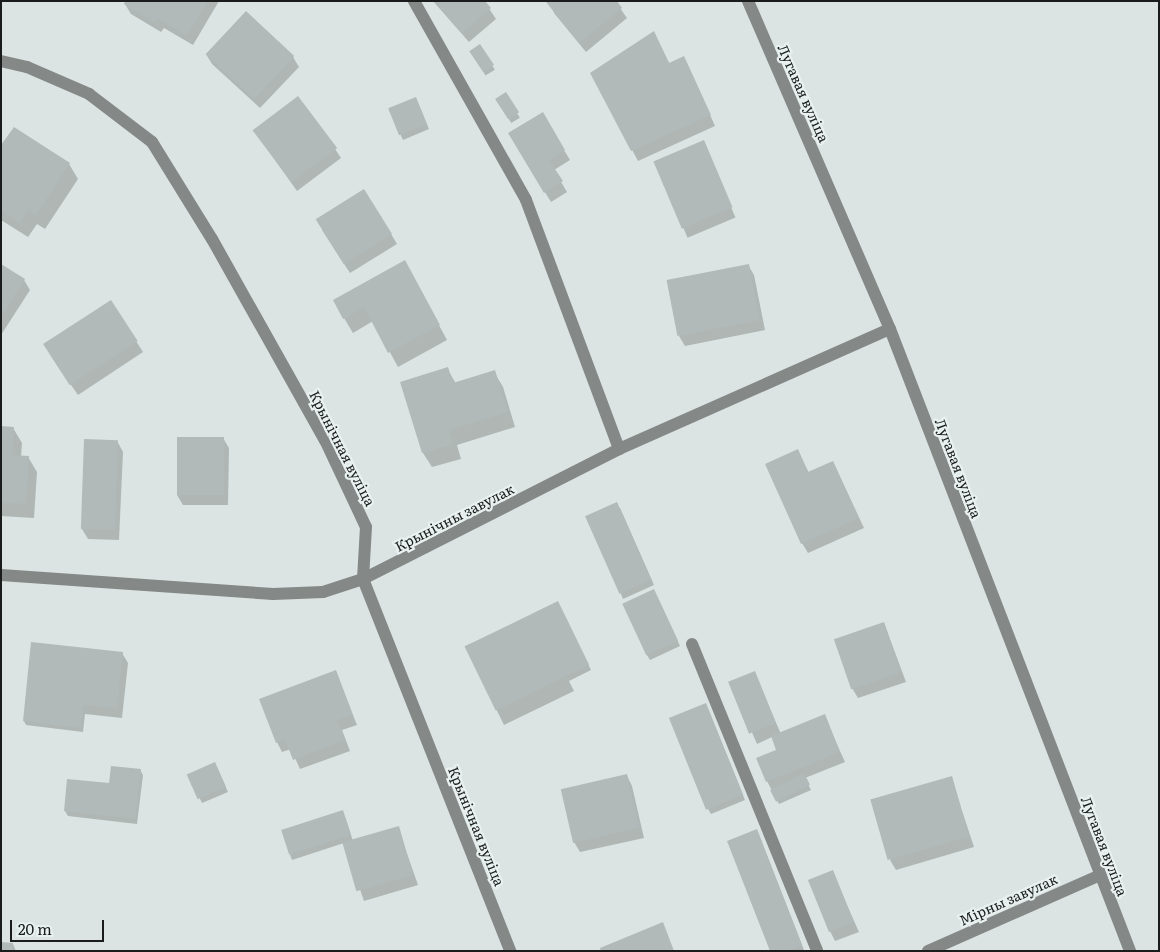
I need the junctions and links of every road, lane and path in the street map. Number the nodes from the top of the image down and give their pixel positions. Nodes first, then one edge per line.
1 (414, 1) edge
2 (748, 1) edge
3 (1, 61) edge
4 (890, 329) junction
5 (619, 449) junction
6 (1, 575) edge
7 (363, 579) junction
8 (692, 644) dead end
9 (1100, 875) junction
10 (510, 951) edge
11 (817, 951) edge
12 (928, 951) edge
13 (1130, 951) edge

1 - 5 street
2 - 4 street, Лугавая вуліца
3 - 7 street, Крынічная вуліца
4 - 5 street, Крынічны завулак
4 - 9 street, Лугавая вуліца
5 - 7 street, Крынічны завулак
6 - 7 street, Крынічны завулак
7 - 10 street, Крынічная вуліца
8 - 11 street
9 - 12 street, Мірны завулак
9 - 13 street, Лугавая вуліца

